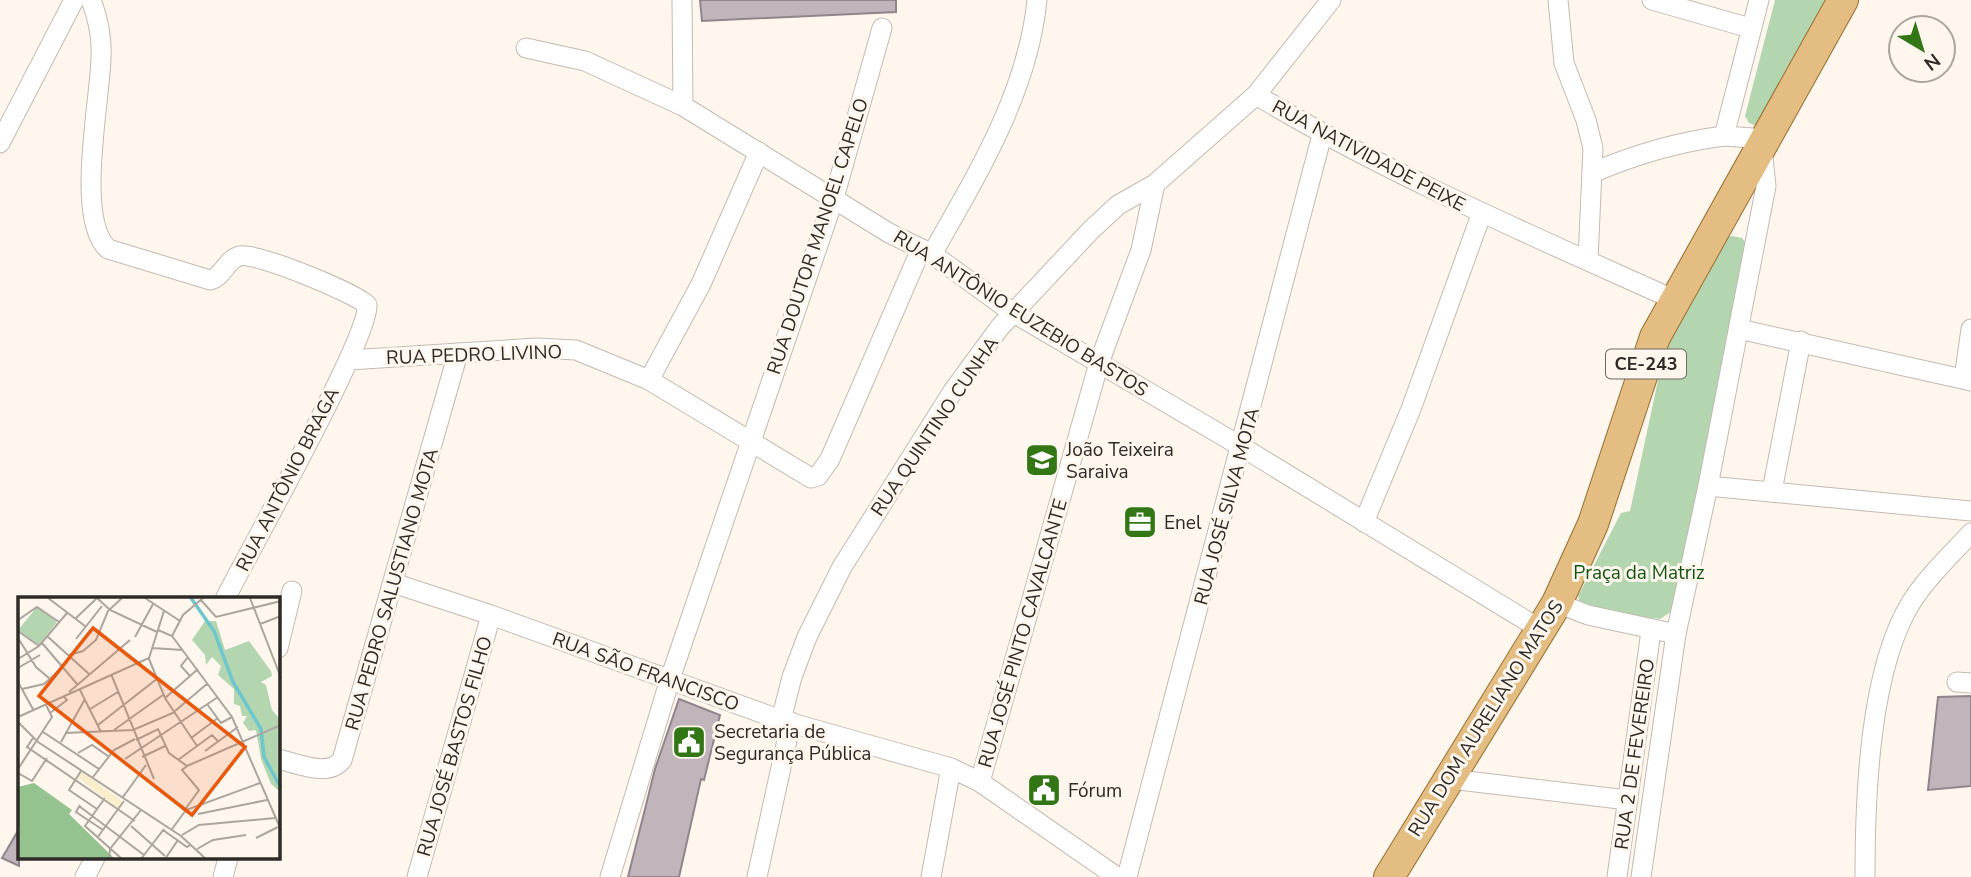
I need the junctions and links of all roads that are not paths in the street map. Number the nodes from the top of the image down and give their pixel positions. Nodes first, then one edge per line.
1 (74, 0) edge
2 (90, 0) edge
3 (682, 0) edge
4 (1037, 0) edge
5 (1331, 0) edge
6 (1558, 0) edge
7 (1652, 0) edge
8 (1759, 0) edge
9 (1843, 0) edge
10 (882, 28) dead end
11 (1750, 28) junction
12 (526, 48) dead end
13 (1256, 95) junction
14 (683, 106) junction
15 (1322, 135) junction
16 (1724, 136) junction
17 (0, 143) edge
18 (1765, 144) junction
19 (759, 152) junction
20 (1592, 173) junction
21 (1155, 184) junction
22 (834, 198) junction
23 (1481, 215) junction
24 (927, 252) junction
25 (1588, 260) junction
26 (1675, 300) junction
27 (1012, 312) junction
28 (1971, 328) edge
29 (1739, 329) junction
30 (1801, 341) junction
31 (458, 353) junction
32 (349, 360) junction
33 (1099, 363) junction
34 (649, 380) junction
35 (1967, 380) edge
36 (749, 443) junction
37 (1242, 447) junction
38 (1708, 486) junction
39 (1772, 491) junction
40 (1971, 511) edge
41 (1364, 522) junction
42 (1971, 533) edge
43 (393, 583) junction
44 (292, 591) dead end
45 (226, 597) edge
46 (1557, 603) junction
47 (491, 615) junction
48 (1540, 629) junction
49 (1651, 631) junction
50 (1676, 634) junction
51 (280, 640) edge
52 (670, 679) junction
53 (786, 721) junction
54 (280, 759) edge
55 (951, 768) junction
56 (1450, 779) junction
57 (980, 782) junction
58 (1628, 800) junction
59 (94, 860) edge
60 (227, 860) edge
61 (85, 877) edge
62 (223, 877) edge
63 (417, 877) edge
64 (610, 877) edge
65 (757, 877) edge
66 (931, 877) edge
67 (1117, 877) edge
68 (1127, 877) edge
69 (1389, 877) edge
70 (1617, 877) edge
71 (1642, 877) edge
72 (1865, 877) edge

1 - 17 street
2 - 32 street, RUA ANTÔNIO BRAGA
3 - 14 street
4 - 24 street
5 - 13 street, RUA QUINTINO CUNHA
6 - 20 street
7 - 11 street
8 - 11 street
9 - 18 main road, CE-243
10 - 22 street, RUA DOUTOR MANOEL CAPELO
11 - 16 street
12 - 14 street, RUA ANTÔNIO EUZEBIO BASTOS
13 - 15 street, RUA NATIVIDADE PEIXE
13 - 21 street, RUA QUINTINO CUNHA
14 - 19 street, RUA ANTÔNIO EUZEBIO BASTOS
15 - 23 street, RUA NATIVIDADE PEIXE
15 - 37 street, RUA JOSÉ SILVA MOTA
16 - 18 street
16 - 20 street
18 - 26 main road, RUA DOM AURELIANO MATOS / CE-243
18 - 29 street, RUA 2 DE FEVEREIRO
19 - 22 street, RUA ANTÔNIO EUZEBIO BASTOS
19 - 34 street
20 - 25 street
21 - 27 street, RUA QUINTINO CUNHA
21 - 33 street, RUA JOSÉ PINTO CAVALCANTE
22 - 24 street, RUA ANTÔNIO EUZEBIO BASTOS
22 - 36 street, RUA DOUTOR MANOEL CAPELO
23 - 25 street, RUA NATIVIDADE PEIXE
23 - 41 street
24 - 27 street, RUA ANTÔNIO EUZEBIO BASTOS
24 - 36 street, RUA PEDRO LIVINO
25 - 26 street, RUA NATIVIDADE PEIXE
26 - 46 main road, RUA DOM AURELIANO MATOS / CE-243
27 - 33 street, RUA ANTÔNIO EUZEBIO BASTOS
27 - 53 street, RUA QUINTINO CUNHA
28 - 35 street
29 - 30 street
29 - 38 street, RUA 2 DE FEVEREIRO
30 - 35 street
30 - 39 street
31 - 32 street, RUA PEDRO LIVINO
31 - 34 street, RUA PEDRO LIVINO
31 - 43 street, RUA PEDRO SALUSTIANO MOTA
32 - 45 street, RUA ANTÔNIO BRAGA
33 - 37 street, RUA ANTÔNIO EUZEBIO BASTOS
33 - 57 street, RUA JOSÉ PINTO CAVALCANTE
34 - 36 street, RUA PEDRO LIVINO
36 - 52 street, RUA DOUTOR MANOEL CAPELO
37 - 41 street, RUA ANTÔNIO EUZEBIO BASTOS
37 - 68 street, RUA JOSÉ SILVA MOTA
38 - 39 street
38 - 50 street, RUA 2 DE FEVEREIRO
39 - 40 street
41 - 48 street, RUA ANTÔNIO EUZEBIO BASTOS
42 - 72 street
43 - 47 street, RUA SÃO FRANCISCO
43 - 54 street, RUA PEDRO SALUSTIANO MOTA
44 - 51 street
46 - 48 main road, RUA DOM AURELIANO MATOS / CE-243
46 - 49 street
47 - 52 street, RUA SÃO FRANCISCO
47 - 63 street, RUA JOSÉ BASTOS FILHO
48 - 56 main road, RUA DOM AURELIANO MATOS / CE-243
49 - 50 street
49 - 58 street, RUA 2 DE FEVEREIRO
50 - 71 street, RUA 2 DE FEVEREIRO
52 - 53 street, RUA SÃO FRANCISCO
52 - 64 street, RUA DOUTOR MANOEL CAPELO
53 - 55 street, RUA SÃO FRANCISCO
53 - 65 street, RUA QUINTINO CUNHA
55 - 57 street, RUA SÃO FRANCISCO
55 - 66 street
56 - 58 street
56 - 69 main road, RUA DOM AURELIANO MATOS / CE-243
57 - 67 street, RUA SÃO FRANCISCO
58 - 70 street, RUA 2 DE FEVEREIRO
59 - 61 street
60 - 62 street

